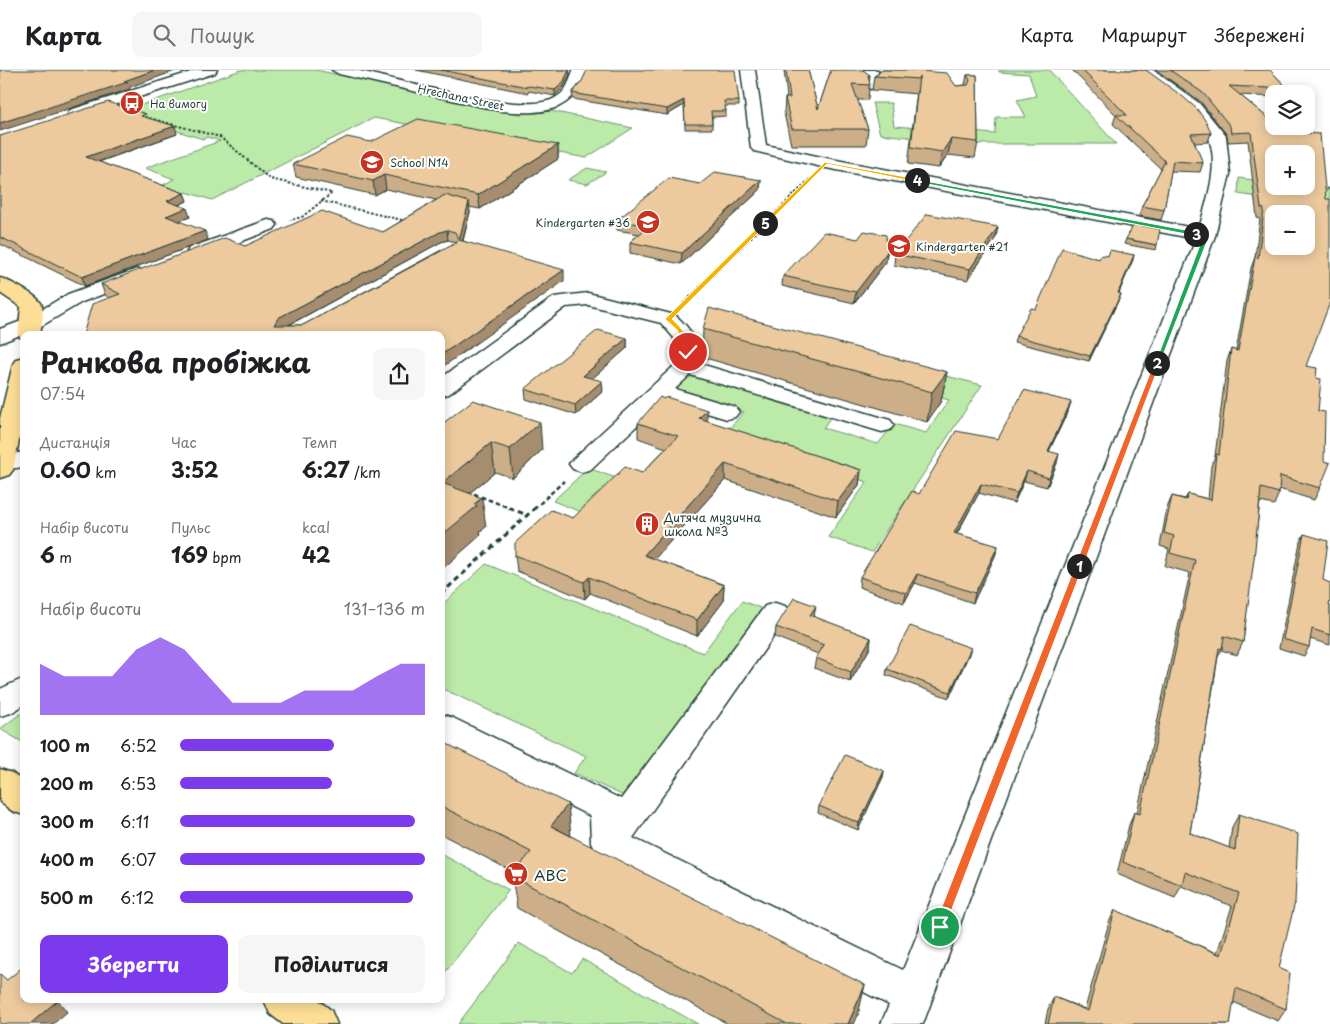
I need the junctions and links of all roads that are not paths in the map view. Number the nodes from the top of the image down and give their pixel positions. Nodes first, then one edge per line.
1 (210, 70) edge
2 (580, 70) edge
3 (748, 70) edge
4 (871, 70) edge
5 (1145, 70) edge
6 (351, 71) edge
7 (870, 85) edge
8 (65, 117) edge
9 (268, 225) dead end
10 (1206, 236) junction
11 (176, 260) edge
12 (157, 267) edge
13 (0, 284) edge
14 (30, 330) edge
15 (20, 332) edge
16 (0, 337) edge
17 (686, 367) junction
18 (445, 386) edge
19 (20, 389) edge
20 (660, 392) junction
21 (727, 412) dead end
22 (882, 425) dead end
23 (8, 464) edge
24 (582, 464) road end
25 (775, 613) dead end
26 (20, 692) edge
27 (0, 704) edge
28 (445, 729) edge
29 (0, 783) edge
30 (20, 798) edge
31 (609, 843) junction
32 (288, 1003) edge
33 (908, 1010) edge
34 (316, 1024) edge

1 - 8 street
2 - 6 street, Hrechana Street
3 - 10 street
4 - 7 street
5 - 10 street
9 - 11 street
10 - 33 street
12 - 14 street
13 - 14 main road
15 - 16 street
17 - 18 street
17 - 20 street
17 - 22 street
19 - 23 main road
20 - 21 street
20 - 24 street
25 - 31 street
26 - 27 street
28 - 31 street
29 - 30 main road
31 - 33 street
32 - 34 main road

